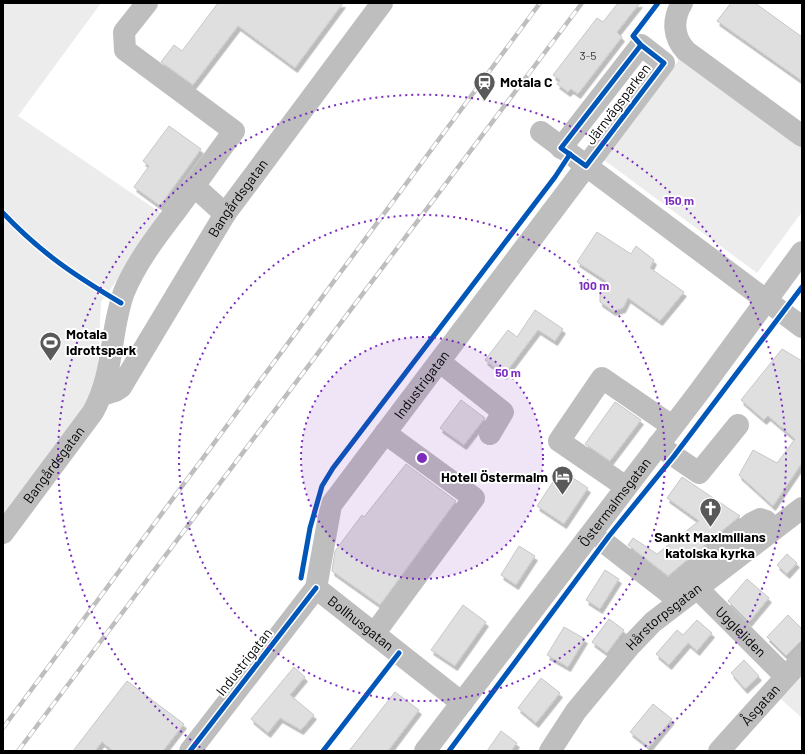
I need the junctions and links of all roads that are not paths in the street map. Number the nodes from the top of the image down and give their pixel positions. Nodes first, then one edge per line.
1 (147, 3) edge
2 (382, 3) edge
3 (682, 3) edge
4 (541, 132) dead end
5 (802, 136) edge
6 (561, 148) junction
7 (586, 166) junction
8 (194, 186) junction
9 (225, 214) junction
10 (802, 252) edge
11 (766, 301) junction
12 (802, 327) edge
13 (440, 362) junction
14 (102, 395) junction
15 (738, 425) dead end
16 (672, 426) junction
17 (385, 434) junction
18 (490, 434) dead end
19 (658, 445) junction
20 (626, 487) junction
21 (802, 508) edge
22 (774, 529) junction
23 (3, 533) edge
24 (605, 543) dead end
25 (316, 588) junction
26 (697, 588) junction
27 (374, 634) junction
28 (802, 659) edge
29 (785, 676) junction
30 (462, 703) junction
31 (190, 751) edge
32 (425, 751) edge
33 (550, 751) edge
34 (719, 751) edge

1 - 8 street, Bangårdsgatan
2 - 9 street, Bangårdsgatan
3 - 5 street
4 - 6 street, Järnvägsparken
6 - 7 street, Järnvägsparken
6 - 7 street, Järnvägsparken
7 - 11 street, Järnvägsparken
7 - 13 street, Industrigatan
8 - 9 street
8 - 14 street, Bangårdsgatan
9 - 14 street, Bangårdsgatan
10 - 11 street, Östermalmsgatan
11 - 12 street, Järnvägsparken
11 - 16 street, Östermalmsgatan
13 - 17 street, Industrigatan
13 - 18 street
14 - 23 street, Bangårdsgatan
15 - 19 street
16 - 19 street, Östermalmsgatan
16 - 20 street
17 - 25 street, Industrigatan
17 - 27 street
19 - 20 street, Östermalmsgatan
20 - 30 street, Östermalmsgatan
21 - 22 street, Hårstorpsgatan
22 - 24 street
22 - 26 street, Hårstorpsgatan
25 - 27 street, Bollhusgatan
25 - 31 street, Industrigatan
26 - 29 street, Uggleliden
26 - 33 street, Hårstorpsgatan
27 - 30 street, Bollhusgatan
28 - 29 street, Åsgatan
29 - 34 street, Åsgatan
30 - 32 street, Östermalmsgatan

